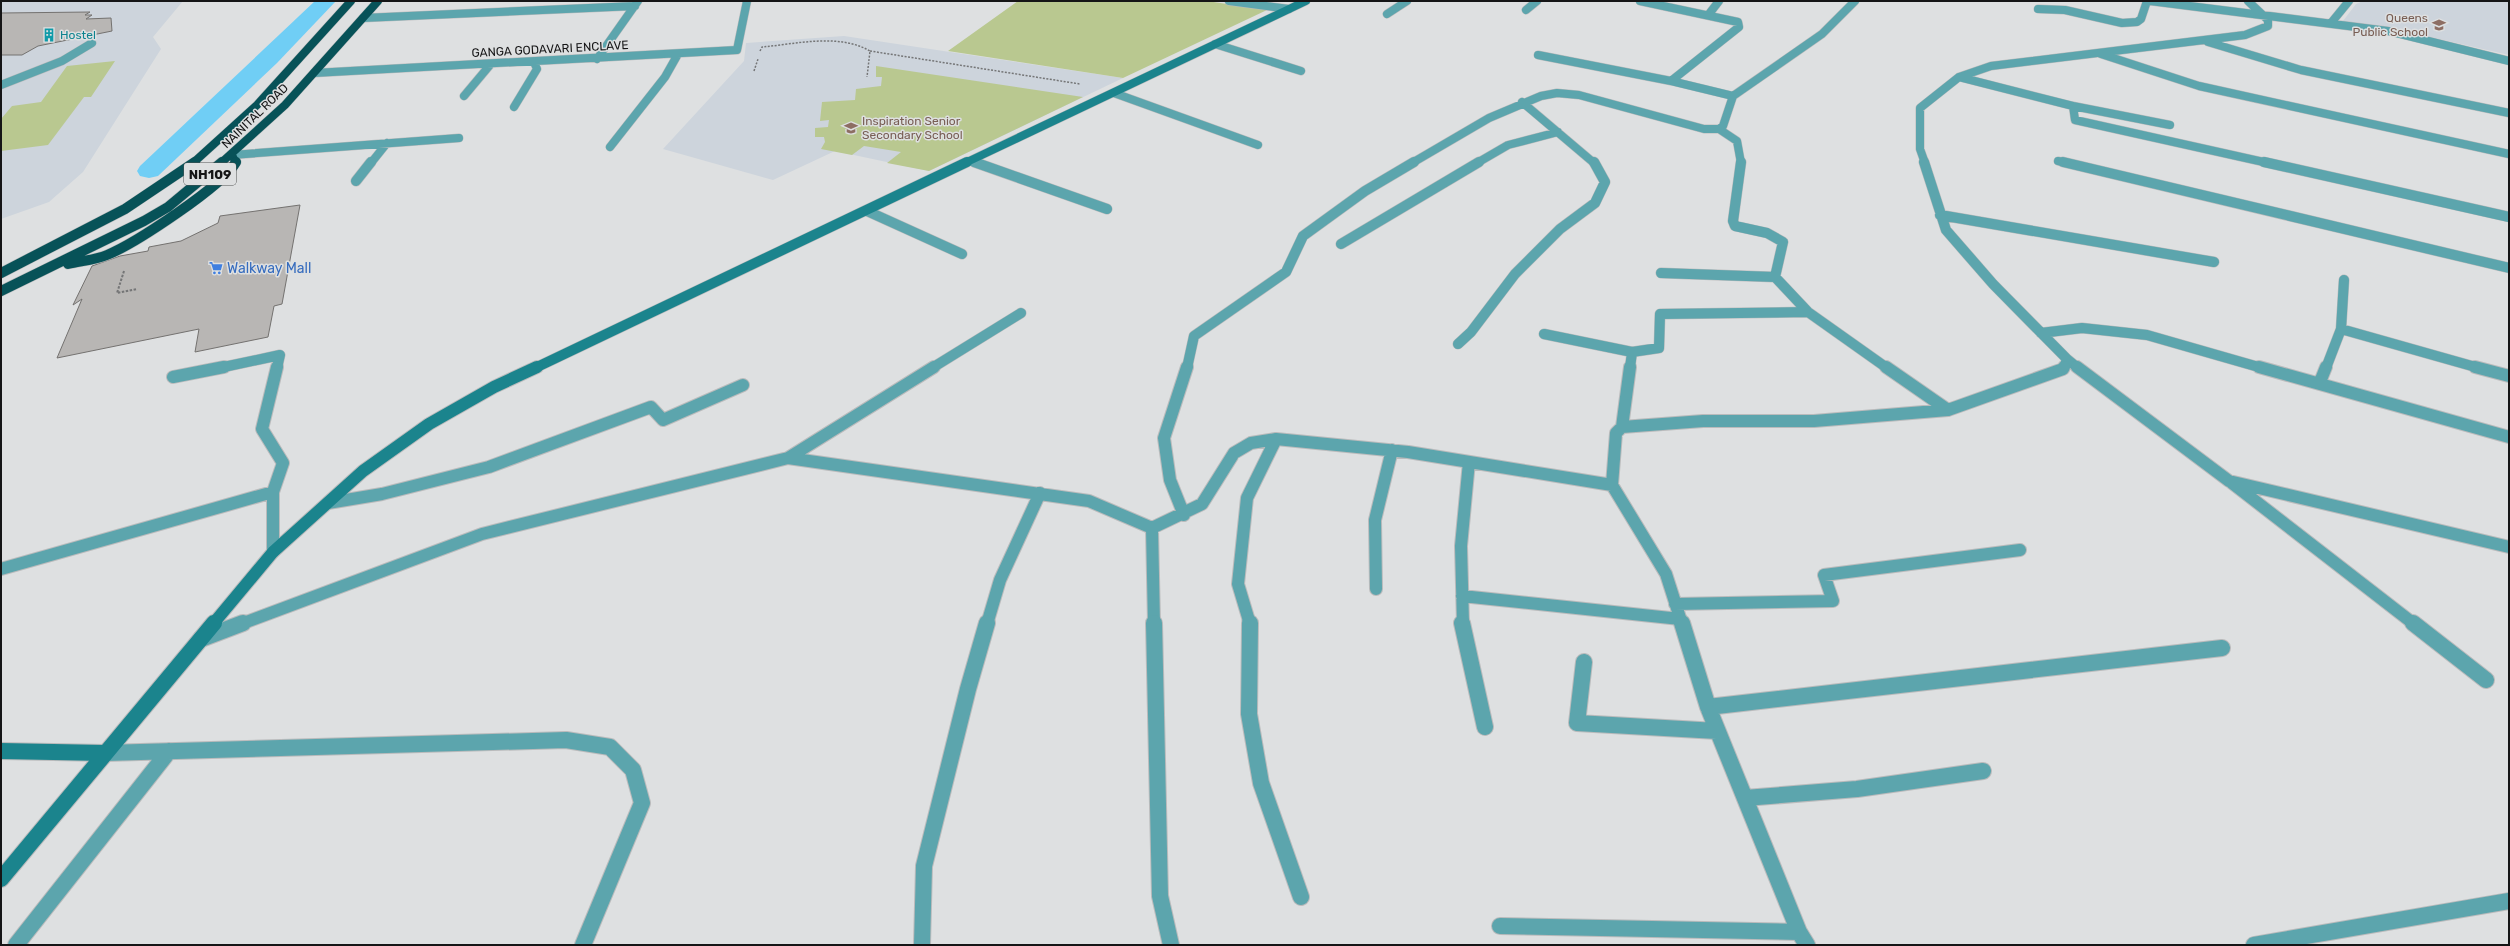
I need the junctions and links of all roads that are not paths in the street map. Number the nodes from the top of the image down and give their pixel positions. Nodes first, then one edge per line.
1 (352, 1) edge
2 (378, 1) edge
3 (747, 1) edge
4 (1229, 1) edge
5 (1306, 1) edge
6 (1407, 1) edge
7 (1538, 1) edge
8 (1640, 1) edge
9 (1719, 1) edge
10 (1855, 1) edge
11 (2149, 1) edge
12 (2248, 1) edge
13 (2349, 1) edge
14 (637, 3) edge
15 (2038, 9) dead end
16 (1289, 10) junction
17 (1526, 10) dead end
18 (1387, 14) dead end
19 (1709, 14) junction
20 (2264, 17) junction
21 (363, 18) junction
22 (2331, 23) junction
23 (2205, 41) junction
24 (92, 43) dead end
25 (1215, 44) junction
26 (2098, 53) junction
27 (678, 54) junction
28 (1538, 56) dead end
29 (597, 59) junction
30 (2509, 61) edge
31 (534, 62) junction
32 (490, 64) junction
33 (1301, 71) dead end
34 (314, 73) junction
35 (1959, 77) junction
36 (1671, 81) junction
37 (1, 85) edge
38 (1117, 92) junction
39 (464, 96) dead end
40 (1733, 96) junction
41 (1522, 102) junction
42 (2073, 106) junction
43 (514, 108) dead end
44 (2509, 113) edge
45 (2170, 125) dead end
46 (1719, 129) junction
47 (1558, 132) junction
48 (459, 138) dead end
49 (387, 143) junction
50 (1258, 145) dead end
51 (610, 147) dead end
52 (2509, 154) edge
53 (232, 155) junction
54 (971, 161) junction
55 (2058, 161) dead end
56 (356, 181) dead end
57 (1107, 209) dead end
58 (867, 211) junction
59 (1940, 215) junction
60 (2509, 217) edge
61 (1341, 244) dead end
62 (962, 254) dead end
63 (2214, 262) dead end
64 (47, 268) junction
65 (2509, 268) edge
66 (1, 273) edge
67 (1661, 273) dead end
68 (1775, 276) junction
69 (2344, 280) dead end
70 (1, 291) edge
71 (1808, 312) junction
72 (1021, 313) dead end
73 (2341, 329) junction
74 (2041, 333) junction
75 (1544, 334) dead end
76 (1458, 344) dead end
77 (1632, 352) junction
78 (2067, 359) junction
79 (2509, 376) edge
80 (174, 377) dead end
81 (2320, 382) junction
82 (743, 385) dead end
83 (1948, 410) junction
84 (1622, 427) junction
85 (2509, 437) edge
86 (1276, 439) junction
87 (1392, 450) junction
88 (788, 458) junction
89 (1469, 462) junction
90 (2229, 481) junction
91 (1612, 485) junction
92 (273, 492) junction
93 (1040, 493) junction
94 (328, 503) junction
95 (1184, 515) junction
96 (1152, 528) junction
97 (2509, 547) edge
98 (2020, 550) dead end
99 (273, 552) junction
100 (1, 569) edge
101 (1376, 589) dead end
102 (1462, 596) junction
103 (1675, 604) junction
104 (1680, 619) junction
105 (200, 640) junction
106 (2222, 648) dead end
107 (1584, 662) dead end
108 (2486, 680) dead end
109 (1708, 707) junction
110 (1485, 727) dead end
111 (1717, 731) junction
112 (1, 751) edge
113 (168, 751) junction
114 (105, 753) junction
115 (1983, 771) dead end
116 (1745, 798) junction
117 (1, 879) edge
118 (1301, 897) dead end
119 (2509, 901) edge
120 (1500, 926) dead end
121 (1803, 939) edge
122 (16, 945) edge
123 (583, 945) edge
124 (922, 945) edge
125 (1171, 945) edge
126 (2254, 945) edge

1 - 66 highway, NAINITAL ROAD / NH109
2 - 21 highway, NAINITAL ROAD / NH109
3 - 27 street, GANGA GODAVARI ENCLAVE
4 - 16 street
5 - 16 main road
6 - 18 street
7 - 17 street
8 - 19 street
9 - 19 street
10 - 40 street
11 - 15 street
11 - 20 street
12 - 20 street
13 - 22 street
14 - 21 street
14 - 29 street
16 - 25 main road
19 - 36 street
20 - 22 street
20 - 23 street
21 - 34 highway, NAINITAL ROAD / NH109
22 - 30 street
23 - 26 street
23 - 44 street
24 - 37 street
25 - 33 street
25 - 38 main road
26 - 35 street
26 - 52 street
27 - 29 street, GANGA GODAVARI ENCLAVE
27 - 51 street
28 - 36 street
29 - 31 street, GANGA GODAVARI ENCLAVE
31 - 32 street, GANGA GODAVARI ENCLAVE
31 - 43 street
32 - 34 street, GANGA GODAVARI ENCLAVE
32 - 39 street
34 - 53 highway, NAINITAL ROAD / NH109
35 - 42 street
35 - 59 street
36 - 40 street
38 - 50 street
38 - 54 main road
40 - 46 street
41 - 46 street
41 - 47 street
41 - 95 street
42 - 45 street
42 - 60 street
46 - 68 street
47 - 61 street
47 - 76 street
48 - 49 street
49 - 53 street
49 - 56 street
53 - 64 highway, NAINITAL ROAD / NH109
53 - 64 highway
54 - 57 street
54 - 58 main road
55 - 65 street
58 - 62 street
58 - 94 main road
59 - 63 street
59 - 74 street
64 - 70 highway, NAINITAL ROAD / NH109
67 - 68 street
68 - 71 street
69 - 73 street
71 - 77 street
71 - 83 street
72 - 88 street
73 - 79 street
73 - 81 street
74 - 78 street
74 - 81 street
75 - 77 street
77 - 84 street
78 - 83 street
78 - 90 street
80 - 92 street
81 - 85 street
82 - 94 street
83 - 84 street
84 - 91 street
86 - 87 street
86 - 95 street
86 - 118 street
87 - 89 street
87 - 101 street
88 - 93 street
88 - 105 street
89 - 91 street
89 - 102 street
90 - 97 street
90 - 108 street
91 - 103 street
92 - 99 street
92 - 100 street
93 - 96 street
93 - 124 street
94 - 99 main road
95 - 96 street
96 - 125 street
98 - 103 street
99 - 105 main road
102 - 104 street
102 - 110 street
103 - 104 street
104 - 109 street
105 - 114 main road
106 - 109 street
107 - 111 street
109 - 111 street
111 - 116 street
112 - 114 main road
113 - 114 street
113 - 122 street
113 - 123 street
114 - 117 main road
115 - 116 street
116 - 121 street
119 - 126 street
120 - 121 street

